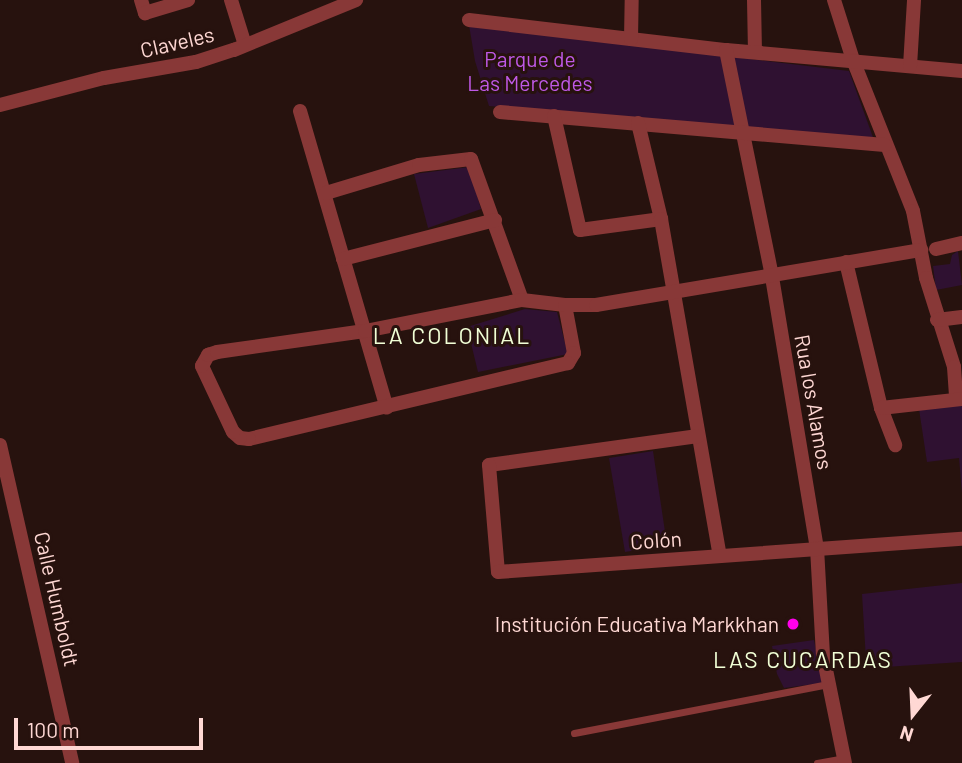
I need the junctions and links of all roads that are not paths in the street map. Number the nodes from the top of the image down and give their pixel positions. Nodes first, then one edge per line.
1 (141, 0) edge
2 (188, 0) edge
3 (231, 0) edge
4 (356, 0) edge
5 (632, 0) edge
6 (754, 0) edge
7 (834, 0) edge
8 (914, 0) edge
9 (470, 20) dead end
10 (631, 39) junction
11 (245, 46) junction
12 (726, 50) junction
13 (755, 52) junction
14 (853, 60) junction
15 (910, 66) junction
16 (962, 71) edge
17 (0, 105) edge
18 (300, 111) dead end
19 (500, 112) dead end
20 (554, 116) junction
21 (638, 123) junction
22 (742, 132) junction
23 (885, 145) junction
24 (326, 193) junction
25 (661, 219) junction
26 (495, 220) junction
27 (962, 243) edge
28 (929, 250) junction
29 (344, 259) junction
30 (846, 262) junction
31 (772, 277) junction
32 (674, 292) junction
33 (522, 300) junction
34 (565, 306) junction
35 (962, 317) edge
36 (937, 320) junction
37 (365, 331) junction
38 (959, 399) edge
39 (387, 408) junction
40 (881, 408) junction
41 (698, 436) junction
42 (0, 445) edge
43 (895, 445) dead end
44 (962, 539) edge
45 (817, 548) junction
46 (720, 556) junction
47 (828, 684) junction
48 (574, 733) dead end
49 (845, 761) edge
50 (72, 763) edge
51 (817, 763) edge

1 - 2 street
3 - 11 street
4 - 11 street, Claveles
5 - 10 street
6 - 13 street
7 - 14 street
8 - 15 street
9 - 10 street
10 - 12 street
11 - 17 street, Claveles
12 - 13 street
12 - 22 street, Rua los Alamos
13 - 14 street
14 - 15 street
14 - 23 street
15 - 16 street
18 - 24 street
19 - 20 street
20 - 21 street
20 - 25 street
21 - 22 street
21 - 25 street
22 - 23 street
22 - 31 street, Rua los Alamos
23 - 28 street
24 - 26 street
24 - 29 street
25 - 32 street
26 - 29 street
26 - 33 street
27 - 28 street
28 - 30 street
28 - 36 street
29 - 37 street
30 - 31 street
30 - 40 street
31 - 32 street
31 - 45 street, Rua los Alamos
32 - 34 street
32 - 41 street
33 - 34 street
33 - 37 street
34 - 39 street
35 - 36 street
36 - 38 street
37 - 39 street
37 - 39 street
38 - 40 street
40 - 43 street
41 - 46 street
41 - 46 street, Colón
42 - 50 street, Calle Humboldt
44 - 45 street, Colón
45 - 46 street, Colón
45 - 47 street, Rua los Alamos
47 - 48 lane
47 - 49 street, Rua los Alamos
49 - 51 lane

